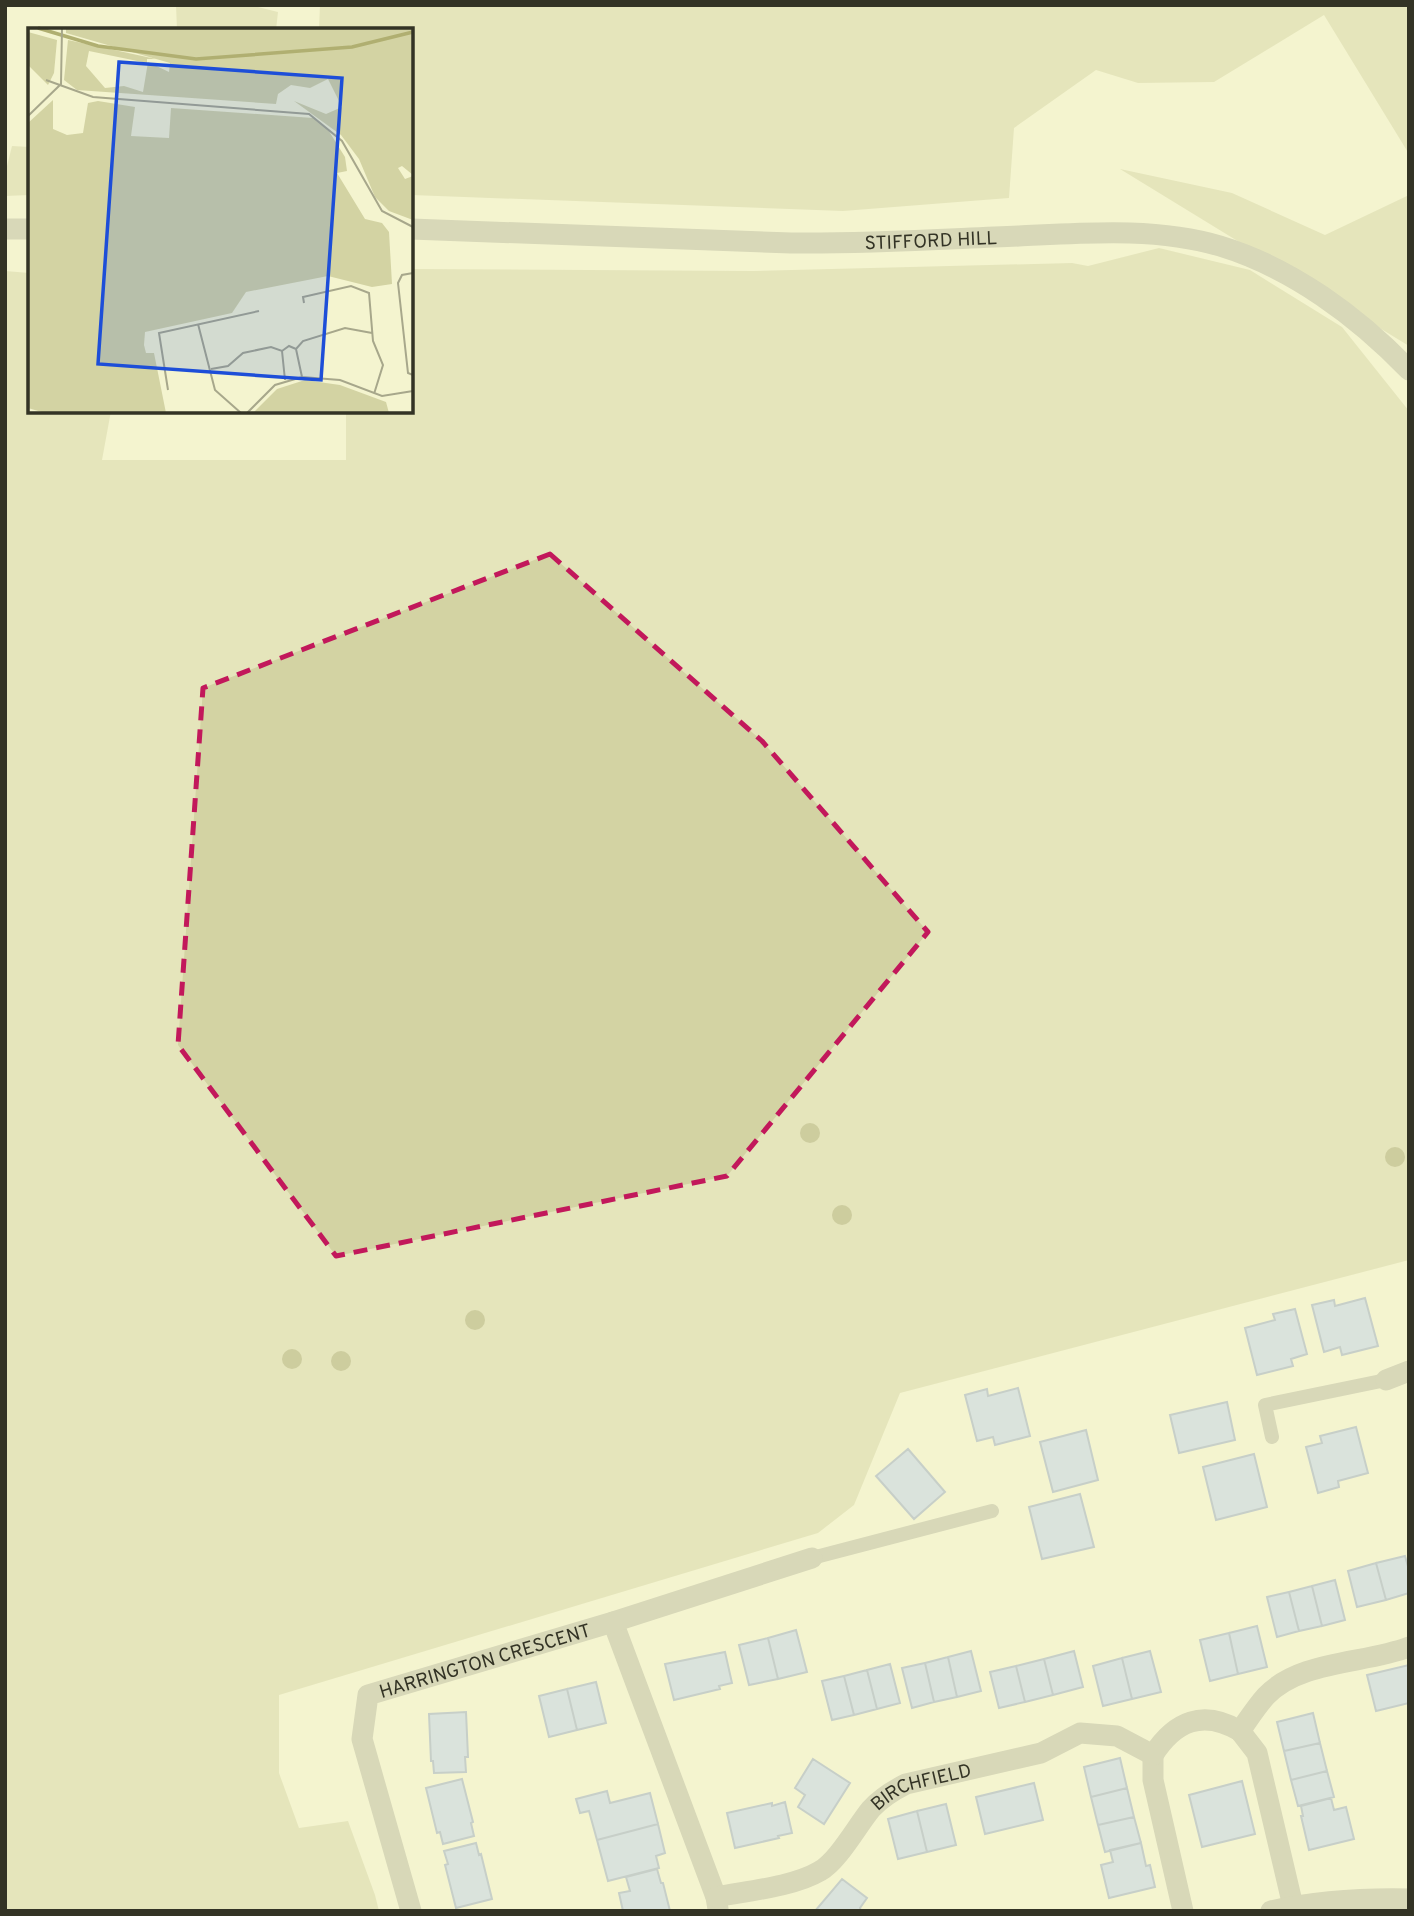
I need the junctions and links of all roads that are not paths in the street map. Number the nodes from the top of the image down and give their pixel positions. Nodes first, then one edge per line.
1 (5, 229) edge
2 (28, 229) edge
3 (413, 229) edge
4 (1409, 370) edge
5 (1409, 1371) edge
6 (1386, 1380) joint
7 (1272, 1437) dead end
8 (992, 1511) dead end
9 (812, 1558) joint
10 (613, 1622) junction
11 (1409, 1647) edge
12 (1240, 1731) junction
13 (1153, 1755) junction
14 (1409, 1899) edge
15 (717, 1904) edge
16 (1293, 1906) junction
17 (411, 1911) edge
18 (1182, 1911) edge
19 (1271, 1911) edge

1 - 2 street
3 - 4 street, STIFFORD HILL
5 - 6 street
6 - 7 lane
8 - 9 lane
9 - 10 street, HARRINGTON CRESCENT
10 - 15 street, HARRINGTON CRESCENT
10 - 17 street, HARRINGTON CRESCENT
11 - 12 street
12 - 13 street
12 - 16 street
13 - 15 street, BIRCHFIELD
13 - 18 street
14 - 16 street
16 - 19 street

